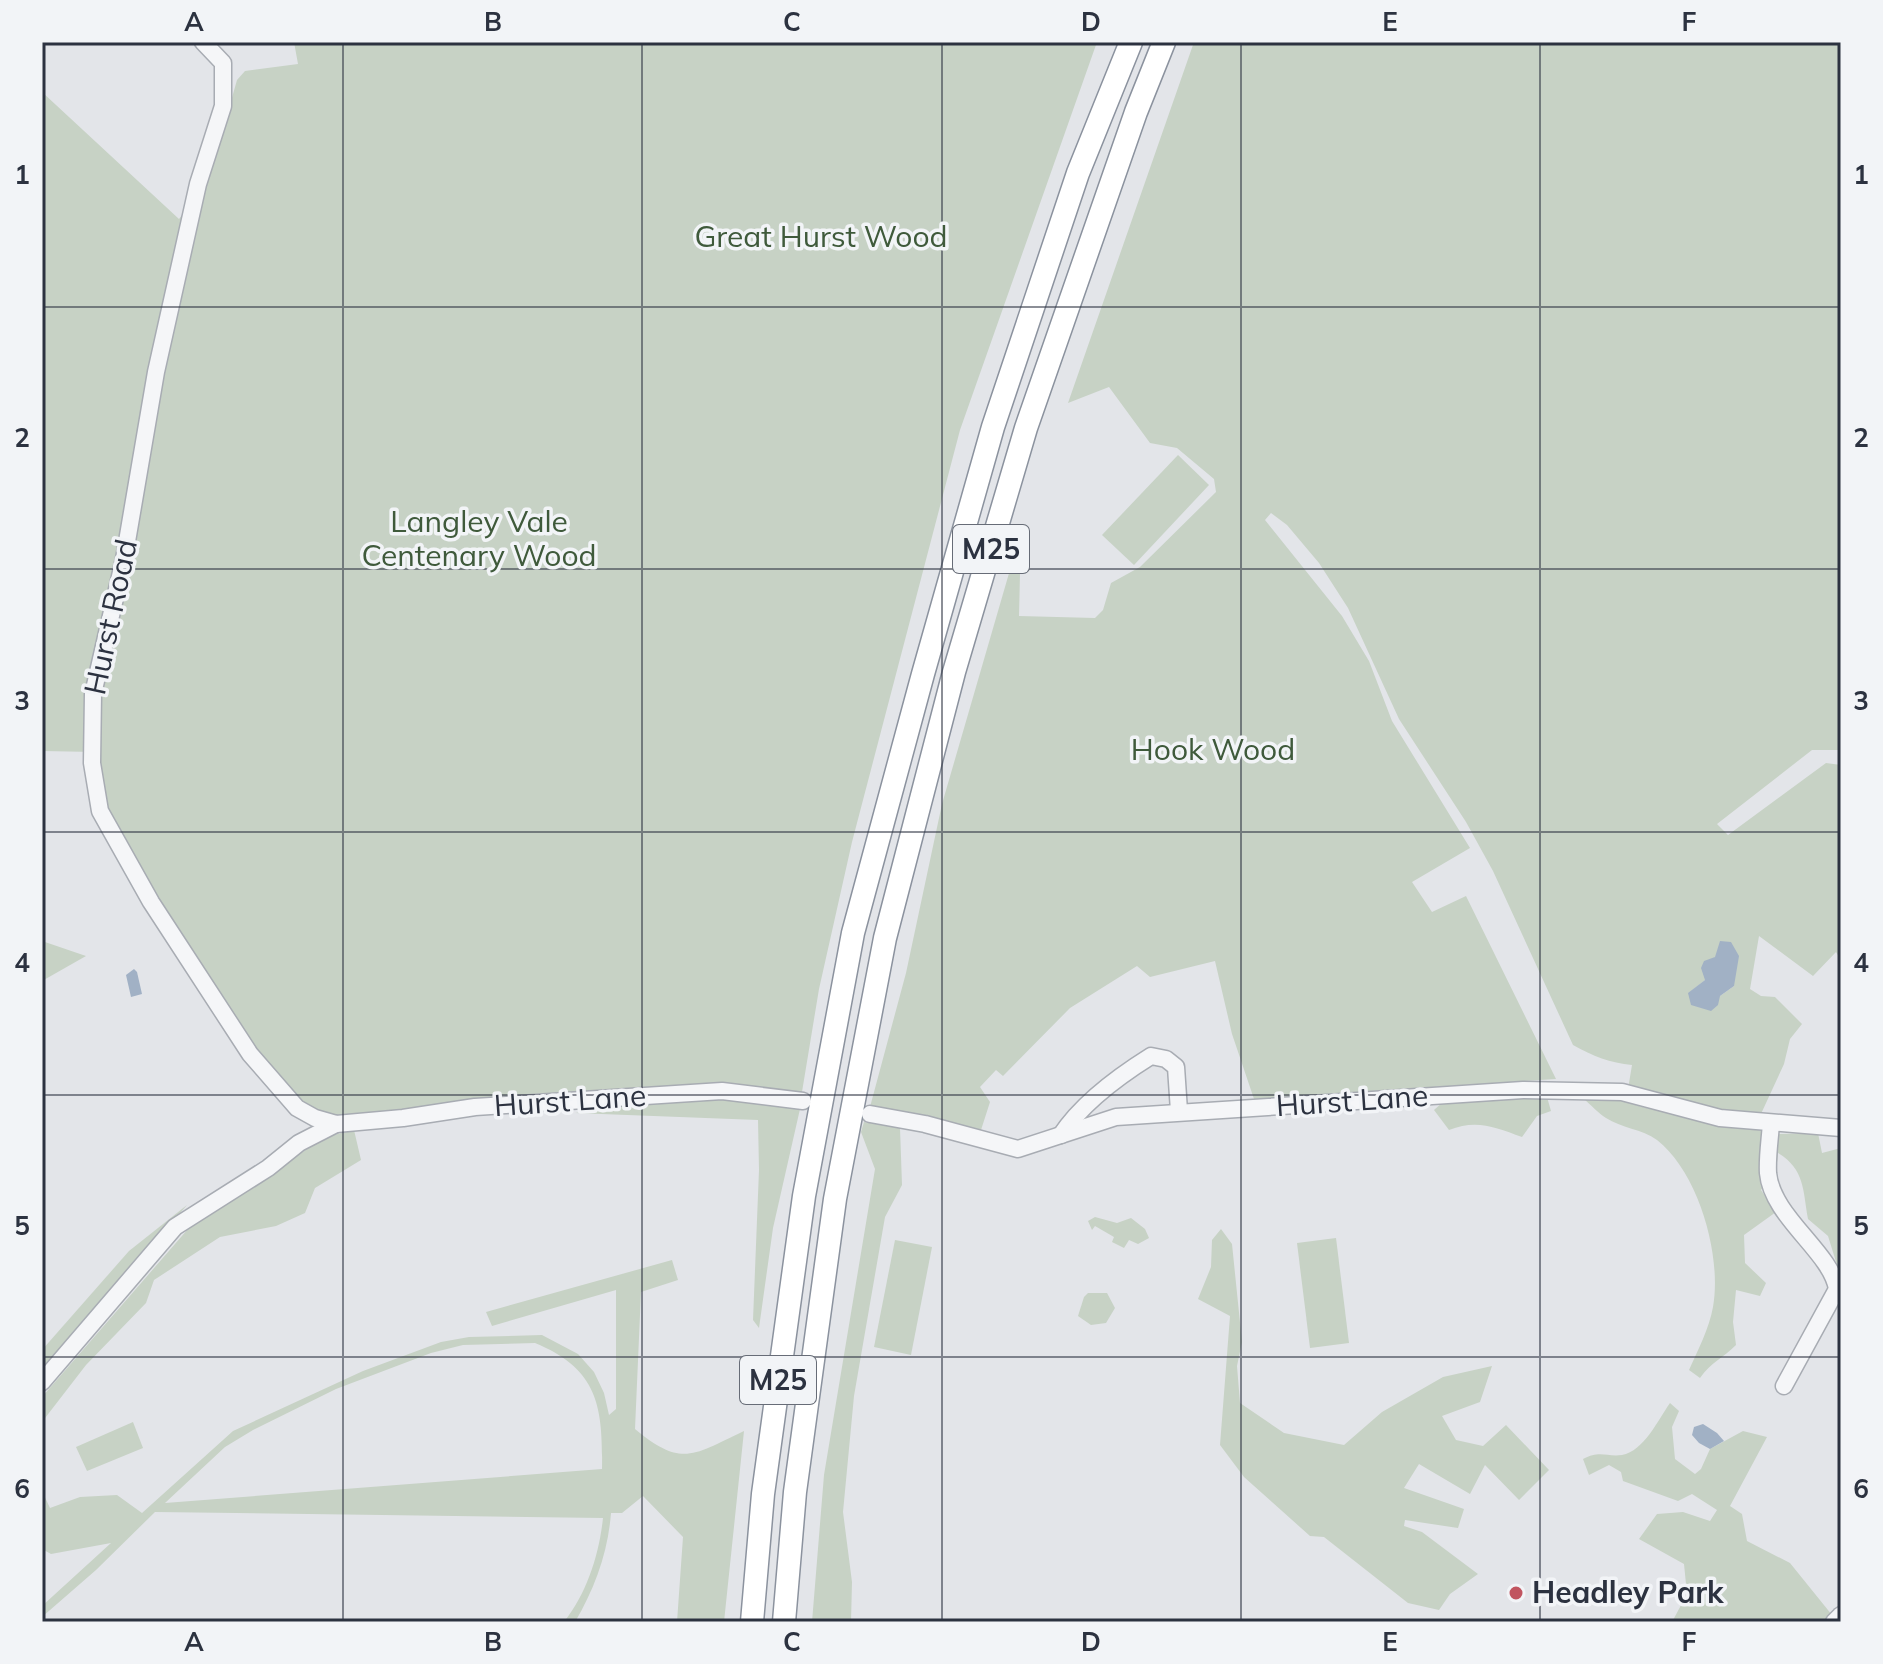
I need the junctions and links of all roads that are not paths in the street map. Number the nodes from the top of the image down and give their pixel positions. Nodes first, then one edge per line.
1 (203, 42) edge
2 (1131, 42) edge
3 (1164, 42) edge
4 (803, 1101) dead end
5 (297, 1108) junction
6 (1179, 1111) junction
7 (870, 1114) dead end
8 (1771, 1123) junction
9 (336, 1124) junction
10 (1841, 1128) edge
11 (1061, 1135) junction
12 (299, 1143) junction
13 (42, 1382) edge
14 (1784, 1386) dead end
15 (1841, 1615) edge
16 (752, 1622) edge
17 (784, 1622) edge
18 (1834, 1622) edge

1 - 5 street, Hurst Road
2 - 16 highway, M25
3 - 17 highway, M25
4 - 9 street, Hurst Lane
5 - 9 street, Hurst Road
5 - 12 street
6 - 8 street, Hurst Lane
6 - 11 street, Hurst Lane
6 - 11 street
7 - 11 street, Hurst Lane
8 - 10 street, Hurst Lane
8 - 14 street
9 - 12 street
12 - 13 street
15 - 18 street

